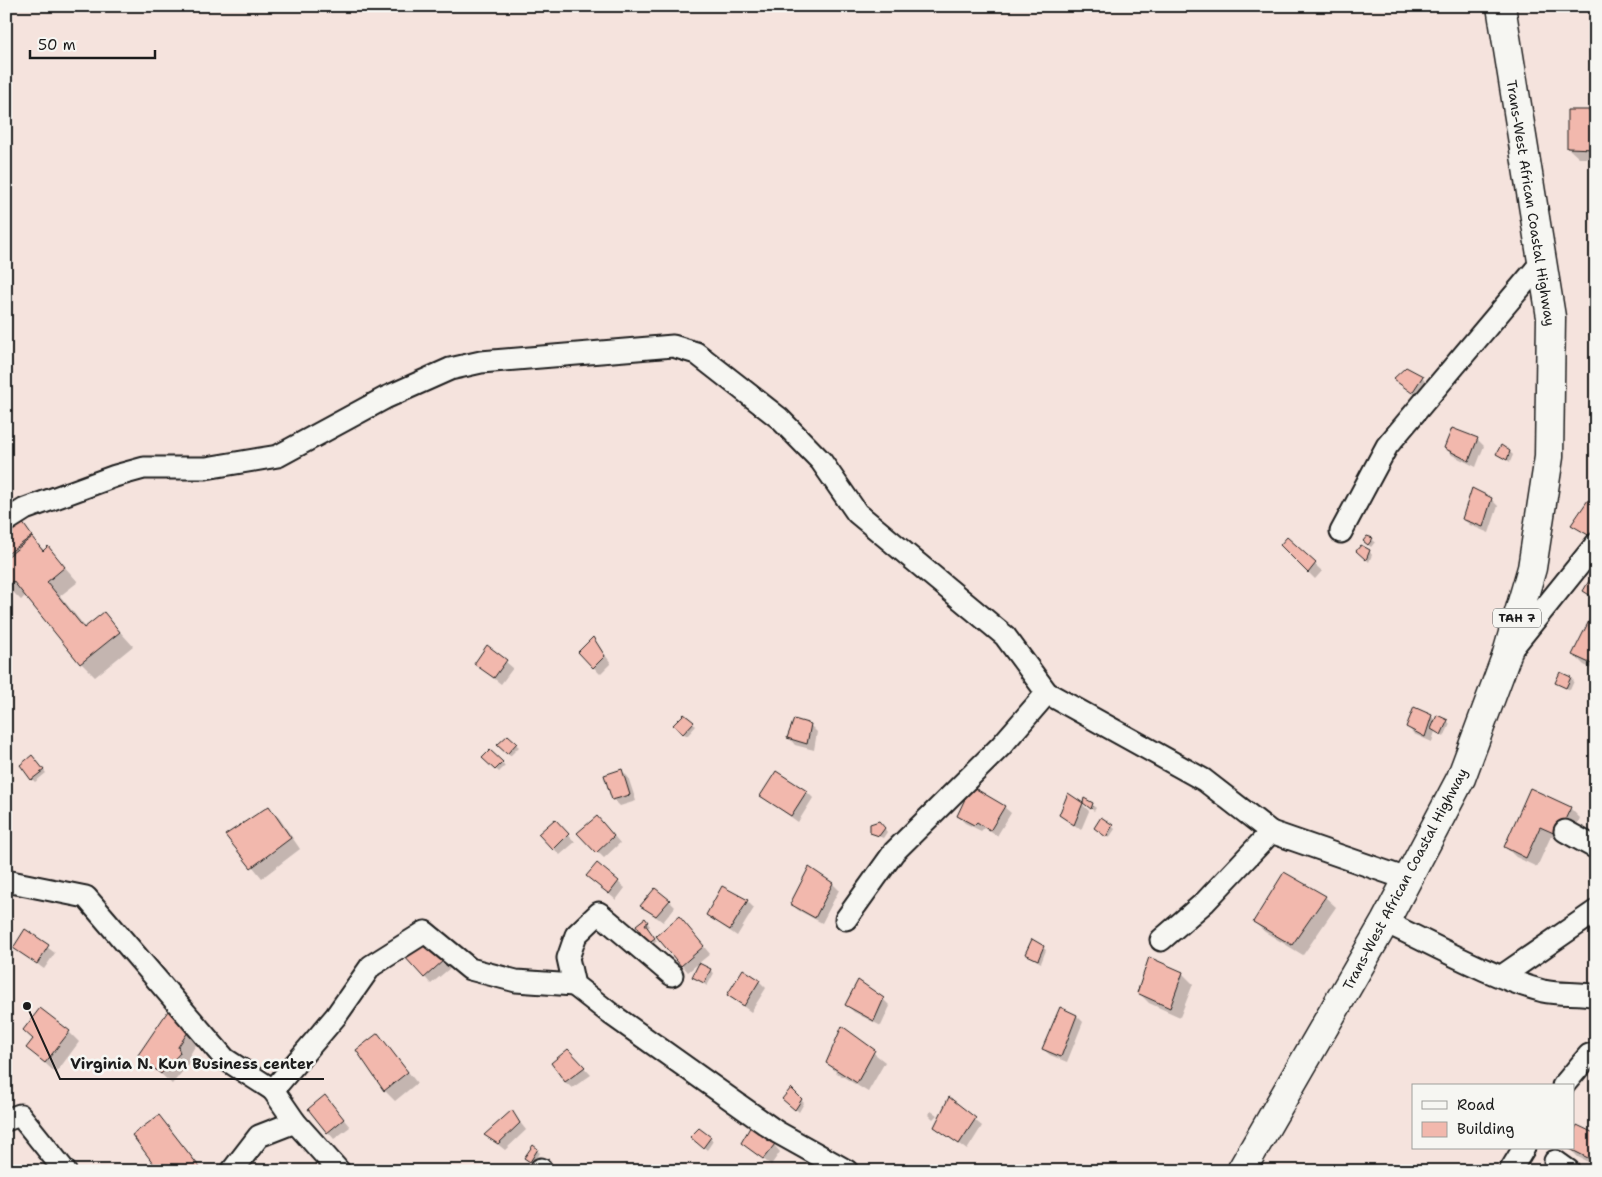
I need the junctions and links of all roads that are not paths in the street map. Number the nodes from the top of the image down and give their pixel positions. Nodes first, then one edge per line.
1 (1501, 6) edge
2 (1541, 263) junction
3 (6, 521) edge
4 (1341, 532) dead end
5 (1596, 544) edge
6 (1506, 657) junction
7 (1048, 693) junction
8 (1565, 831) dead end
9 (1271, 832) junction
10 (1596, 848) edge
11 (1407, 879) junction
12 (6, 882) edge
13 (1596, 911) edge
14 (846, 919) dead end
15 (1385, 922) junction
16 (1161, 940) dead end
17 (672, 975) dead end
18 (1502, 976) junction
19 (574, 985) junction
20 (1596, 996) edge
21 (1596, 1054) edge
22 (1565, 1084) edge
23 (274, 1090) junction
24 (6, 1120) edge
25 (296, 1122) junction
26 (1523, 1150) edge
27 (65, 1171) edge
28 (232, 1171) edge
29 (339, 1171) edge
30 (847, 1171) edge
31 (1242, 1171) edge
32 (1510, 1171) edge

1 - 2 highway, Trans-West African Coastal Highway / TAH 7
2 - 4 street
2 - 6 highway, Trans-West African Coastal Highway / TAH 7
3 - 7 street
5 - 6 street
6 - 11 highway, Trans-West African Coastal Highway / TAH 7
7 - 9 street
7 - 14 street
8 - 10 street
9 - 11 street
9 - 16 street
11 - 15 highway, Trans-West African Coastal Highway / TAH 7
12 - 23 street
13 - 18 street
15 - 18 street
15 - 31 highway, Trans-West African Coastal Highway / TAH 7
17 - 19 street
18 - 20 street
19 - 23 street
19 - 30 street
21 - 22 street
23 - 25 street
24 - 27 street
25 - 28 street
25 - 29 street
26 - 32 street

